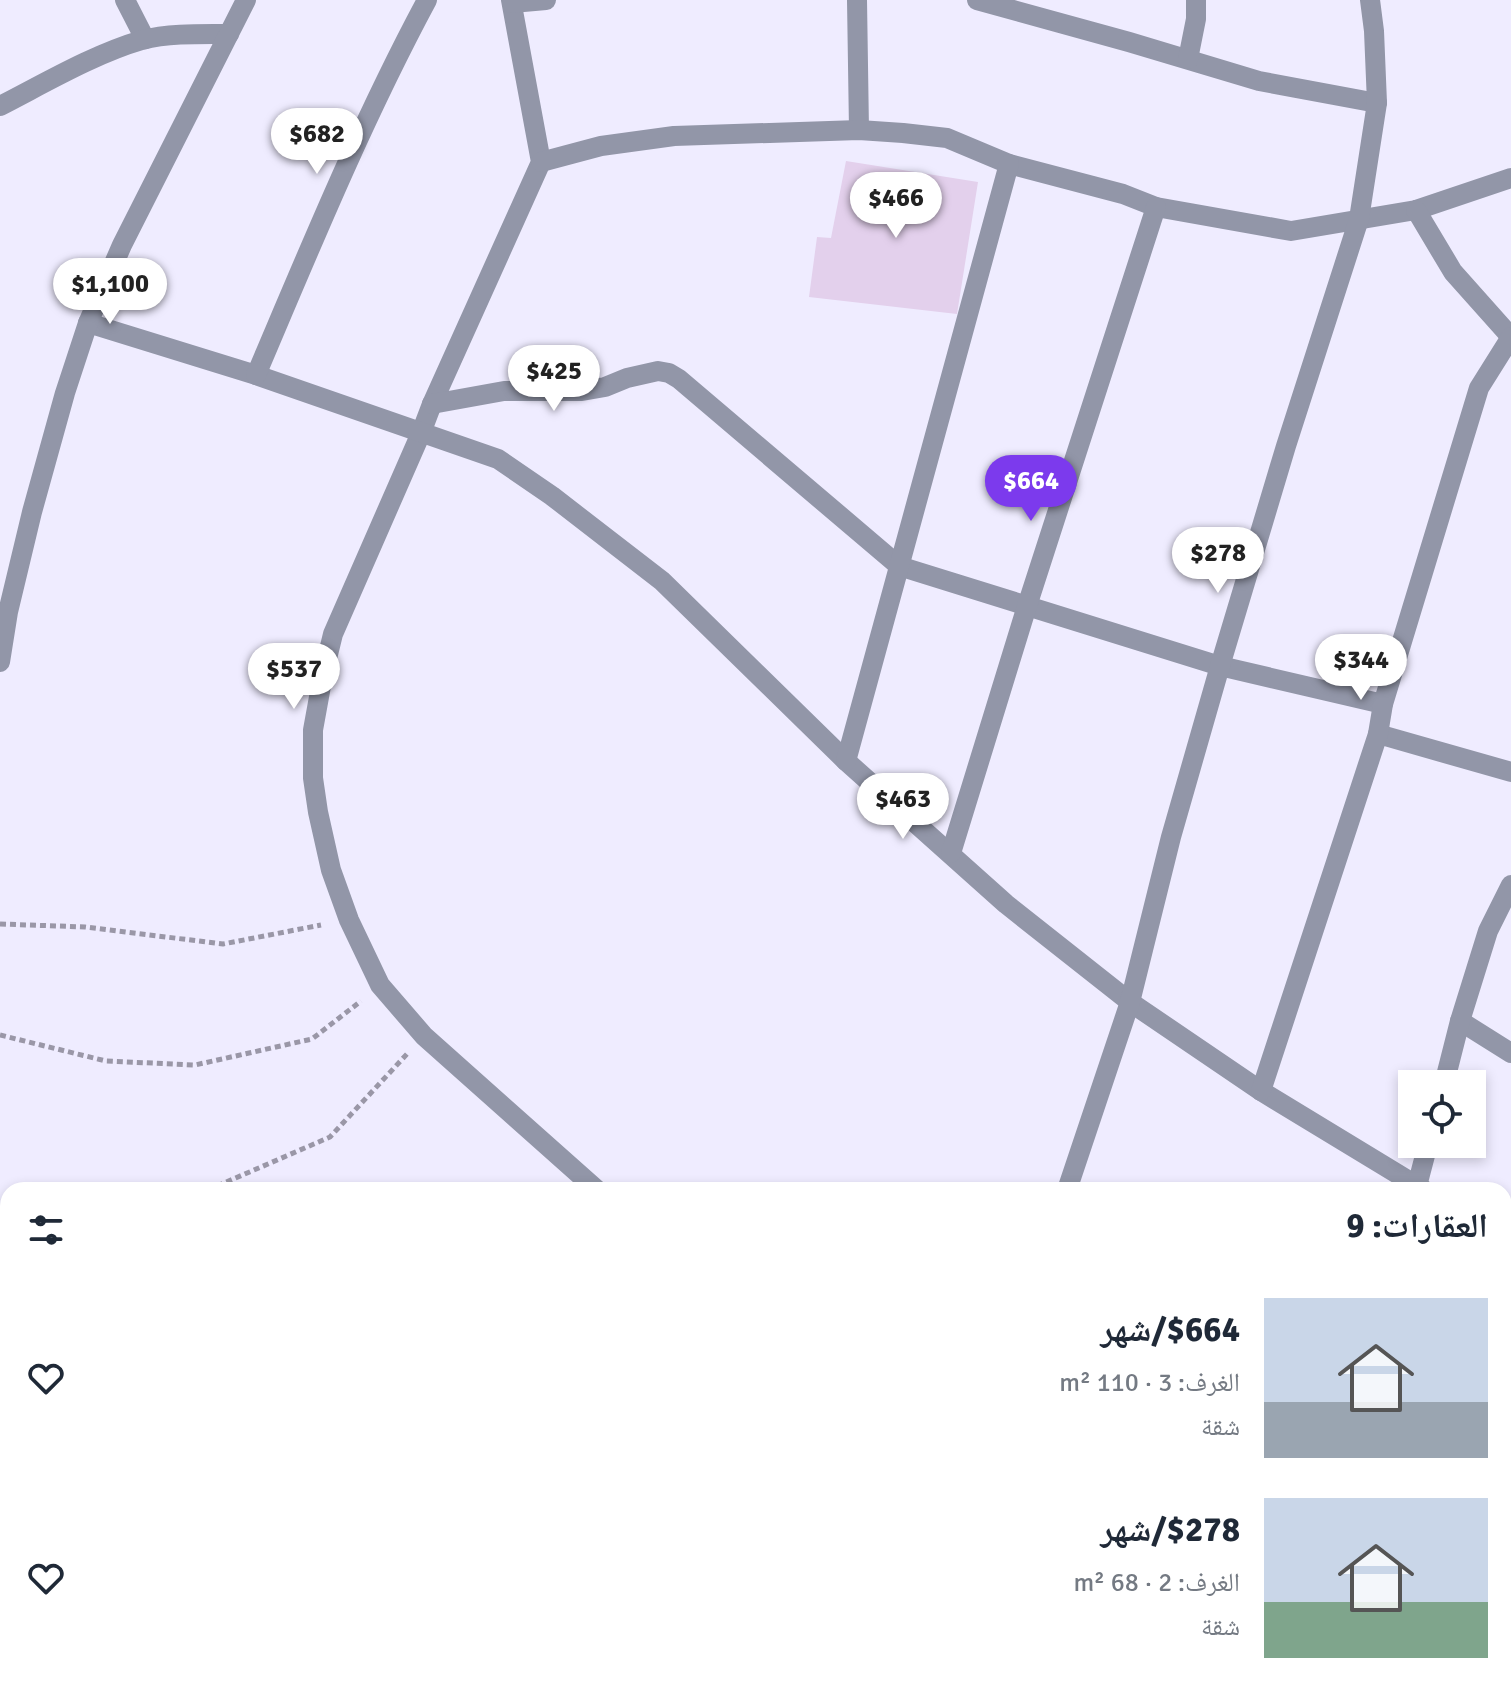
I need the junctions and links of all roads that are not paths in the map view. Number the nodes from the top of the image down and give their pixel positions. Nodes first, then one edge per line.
1 (125, 0) edge
2 (246, 0) edge
3 (427, 0) edge
4 (546, 0) edge
5 (857, 0) edge
6 (977, 0) edge
7 (1196, 0) edge
8 (1370, 0) edge
9 (512, 2) edge
10 (229, 34) junction
11 (145, 39) junction
12 (1188, 59) junction
13 (1377, 103) junction
14 (0, 106) edge
15 (859, 130) junction
16 (541, 162) junction
17 (1009, 164) junction
18 (1511, 178) edge
19 (1156, 207) junction
20 (1416, 210) junction
21 (1359, 219) junction
22 (88, 323) junction
23 (1511, 337) edge
24 (256, 375) junction
25 (432, 404) junction
26 (421, 433) junction
27 (899, 566) junction
28 (1027, 606) junction
29 (0, 662) edge
30 (1220, 666) junction
31 (1383, 704) junction
32 (1378, 734) junction
33 (846, 761) junction
34 (1511, 772) edge
35 (951, 853) junction
36 (1511, 885) edge
37 (1130, 1002) junction
38 (1460, 1021) junction
39 (1511, 1053) edge
40 (1448, 1070) edge
41 (1261, 1091) junction
42 (1426, 1158) edge
43 (588, 1182) edge
44 (1070, 1182) edge
45 (1411, 1182) edge
46 (1422, 1182) edge

1 - 11 street
2 - 10 street
3 - 24 street
4 - 9 street
5 - 15 street
6 - 12 street
7 - 12 street
8 - 13 street
9 - 16 street
10 - 11 street
10 - 22 street
11 - 14 street
12 - 13 street
13 - 21 street
15 - 16 street
15 - 17 street
16 - 25 street
17 - 19 street
17 - 27 street
18 - 20 street
19 - 21 street
19 - 28 street
20 - 21 street
20 - 23 street
21 - 30 street
22 - 24 street
22 - 29 street
23 - 31 street
24 - 26 street
25 - 26 street
25 - 27 street
26 - 33 street
26 - 43 street
27 - 28 street
27 - 33 street
28 - 30 street
28 - 35 street
30 - 31 street
30 - 37 street
31 - 32 street
32 - 34 street
32 - 41 street
33 - 35 street
35 - 37 street
36 - 38 street
37 - 41 street
37 - 44 street
38 - 39 street
38 - 40 street
41 - 45 street
42 - 46 street

